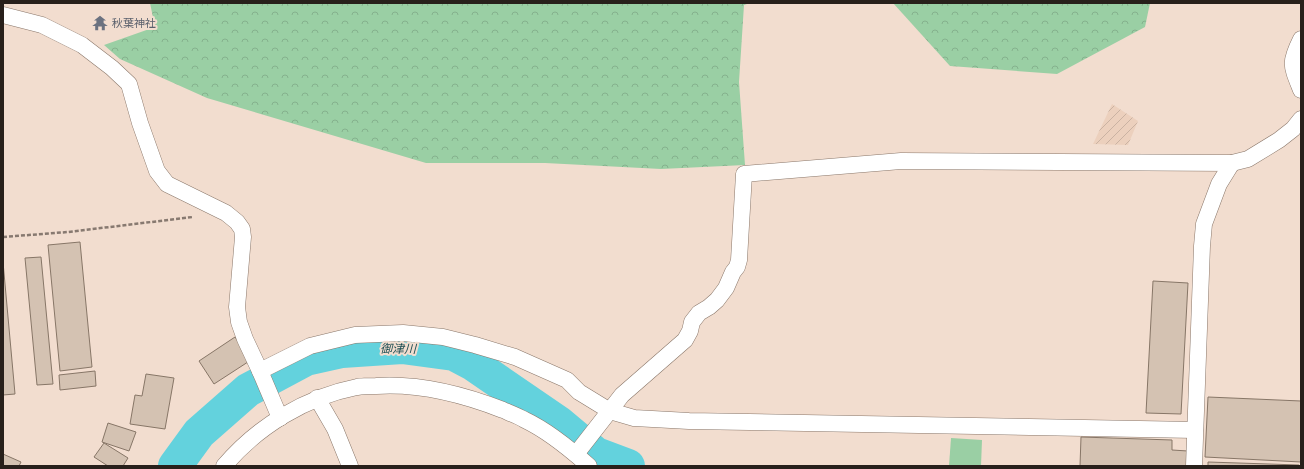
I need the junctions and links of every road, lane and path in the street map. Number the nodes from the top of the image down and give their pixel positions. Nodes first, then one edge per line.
1 (3, 15) edge
2 (1301, 39) edge
3 (1301, 90) edge
4 (1301, 119) edge
5 (1232, 164) junction
6 (195, 217) dead end
7 (3, 237) edge
8 (260, 371) junction
9 (317, 398) junction
10 (277, 413) junction
11 (608, 413) junction
12 (1196, 430) junction
13 (579, 450) junction
14 (224, 466) edge
15 (350, 466) edge
16 (589, 466) edge
17 (1194, 466) edge

1 - 8 street
2 - 3 street
4 - 5 street
5 - 11 street
5 - 12 street
6 - 7 path
8 - 10 street
8 - 11 street
9 - 10 street
9 - 13 street
9 - 15 street
10 - 14 street
11 - 12 street
11 - 13 street
12 - 17 street
13 - 16 street

